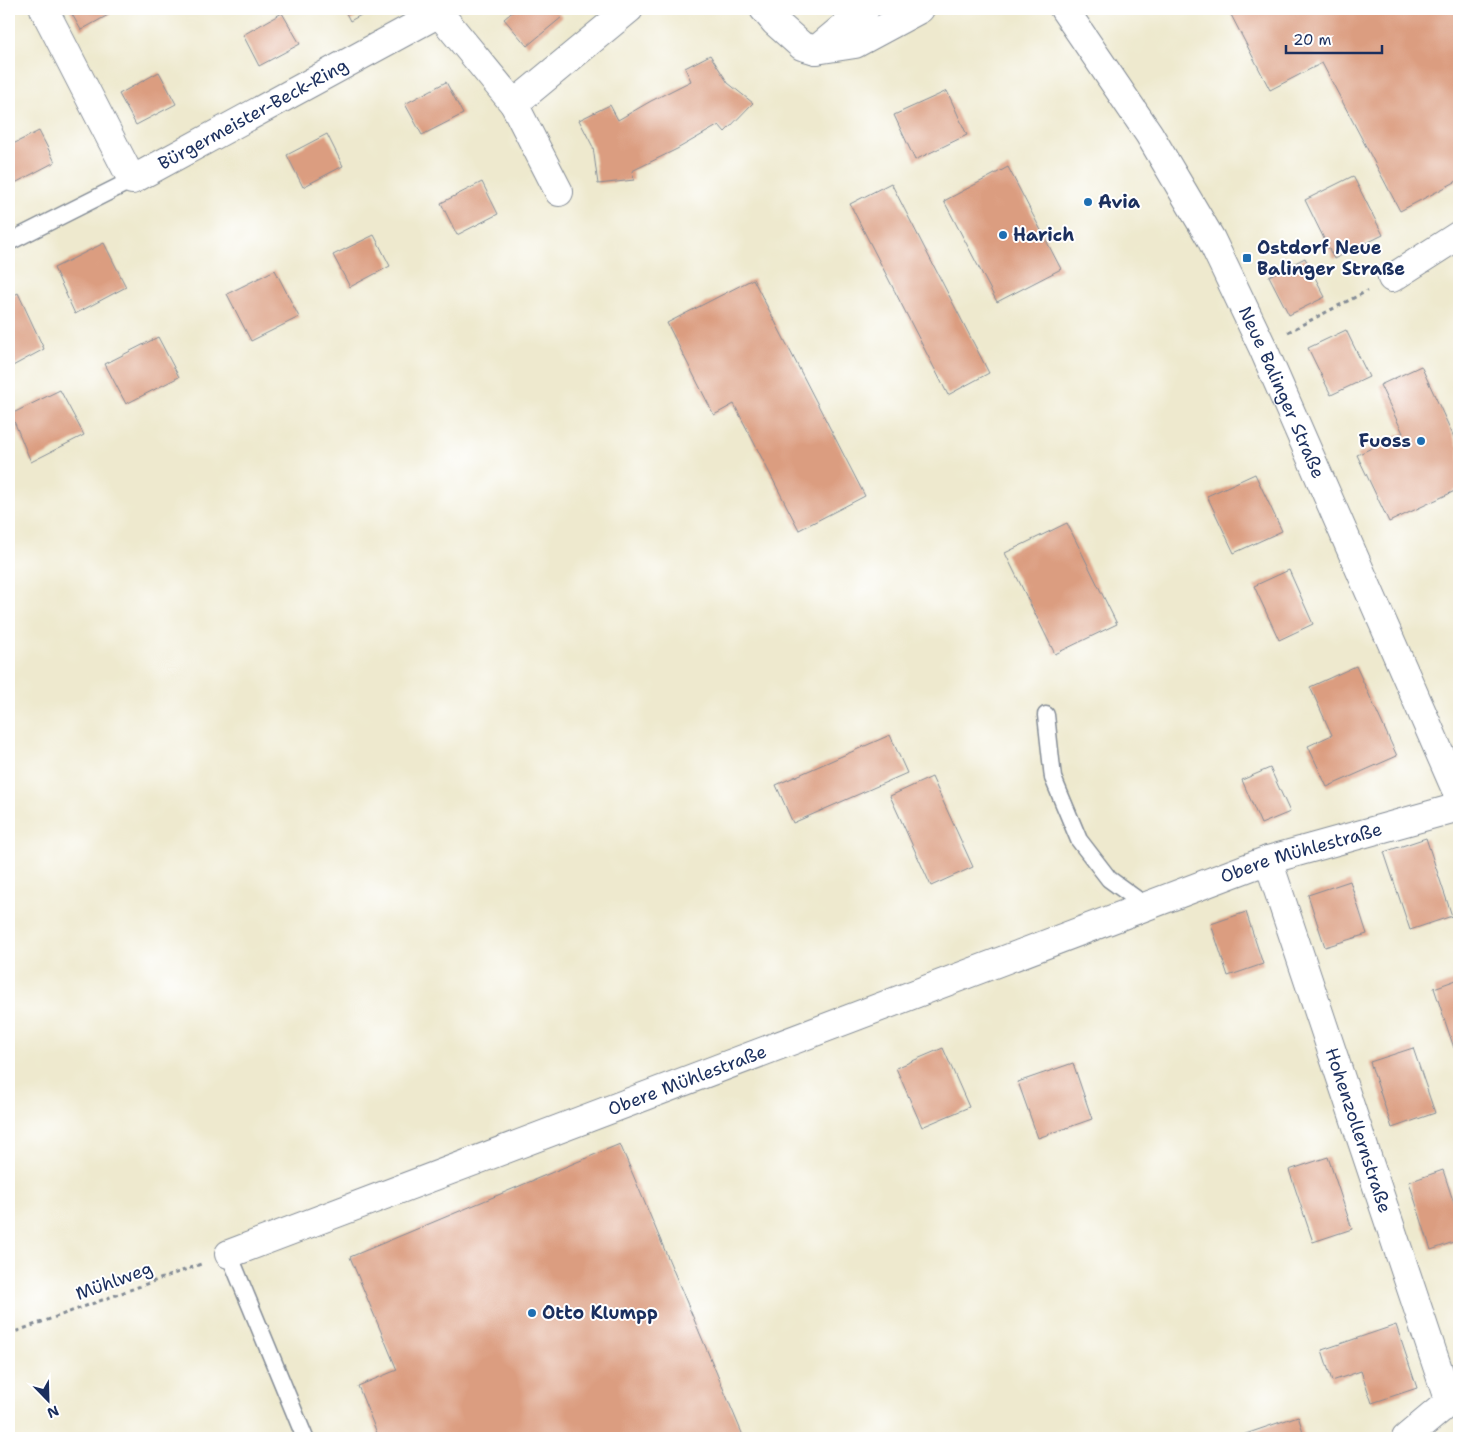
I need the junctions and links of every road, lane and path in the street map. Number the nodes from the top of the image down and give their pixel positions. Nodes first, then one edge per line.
1 (44, 9) edge
2 (629, 9) edge
3 (764, 9) edge
4 (865, 9) edge
5 (920, 9) edge
6 (1064, 9) edge
7 (816, 50) junction
8 (514, 104) junction
9 (132, 180) junction
10 (559, 192) dead end
11 (1459, 235) edge
12 (9, 242) edge
13 (1392, 278) joint
14 (1262, 346) junction
15 (1046, 715) dead end
16 (1459, 797) edge
17 (1459, 807) edge
18 (1268, 860) junction
19 (1146, 906) junction
20 (229, 1254) junction
21 (9, 1334) edge
22 (1454, 1399) edge
23 (305, 1438) edge
24 (1406, 1438) edge

1 - 9 street
2 - 8 street
3 - 7 street
4 - 7 street
5 - 7 street
6 - 14 street, Neue Balinger Straße
8 - 9 street, Bürgermeister-Beck-Ring
8 - 10 street, Bürgermeister-Beck-Ring
9 - 12 lane
11 - 13 street
13 - 14 path
14 - 16 street, Neue Balinger Straße
15 - 19 lane
17 - 18 street, Obere Mühlestraße
18 - 19 street, Obere Mühlestraße
18 - 22 street, Hohenzollernstraße
19 - 20 street, Obere Mühlestraße
20 - 21 path, Mühlweg
20 - 23 lane
22 - 24 street

